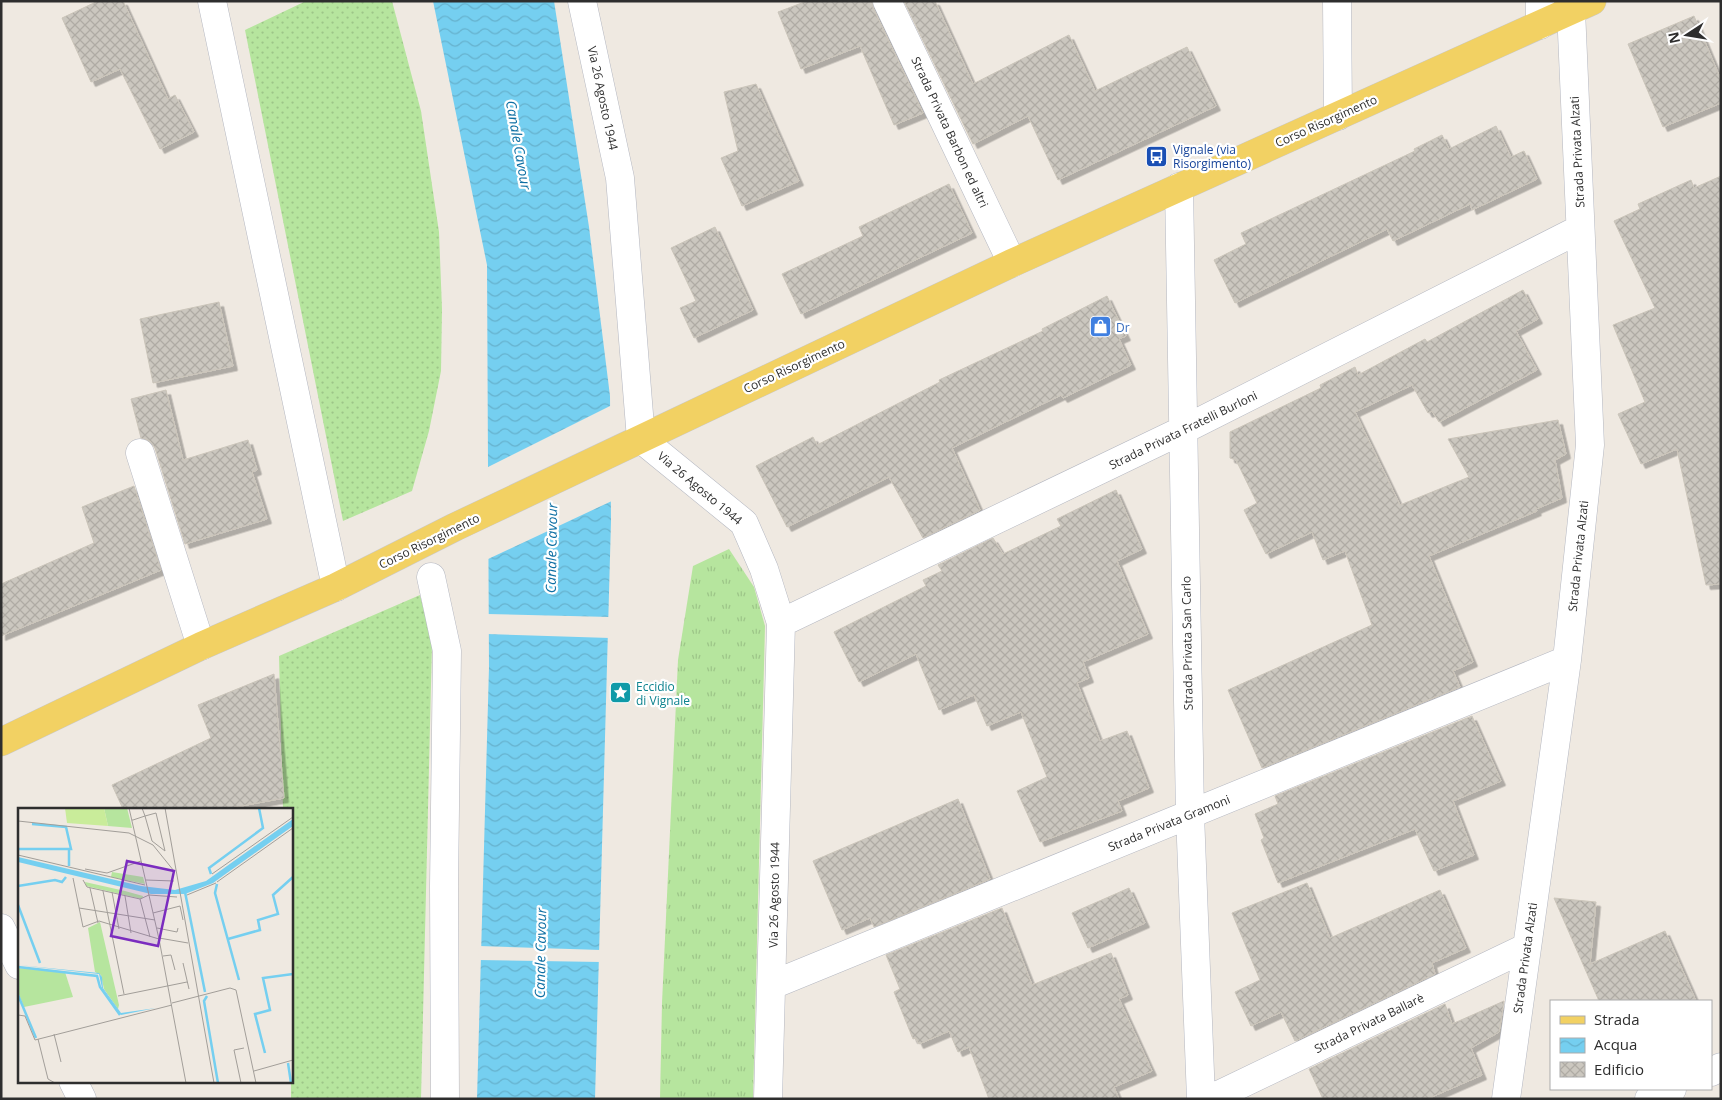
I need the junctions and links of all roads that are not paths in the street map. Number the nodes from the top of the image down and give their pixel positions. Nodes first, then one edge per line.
1 (212, 1) edge
2 (582, 1) edge
3 (887, 1) edge
4 (1337, 1) edge
5 (1582, 6) edge
6 (1540, 13) edge
7 (1338, 116) junction
8 (1179, 188) junction
9 (1580, 229) junction
10 (1012, 263) junction
11 (1183, 430) junction
12 (632, 443) junction
13 (140, 453) dead end
14 (431, 577) dead end
15 (336, 587) junction
16 (781, 623) junction
17 (202, 646) junction
18 (1566, 660) junction
19 (1, 742) edge
20 (1190, 814) junction
21 (1, 928) edge
22 (1527, 947) junction
23 (18, 963) edge
24 (772, 986) junction
25 (74, 1082) edge
26 (1670, 1090) edge
27 (82, 1099) edge
28 (446, 1099) edge
29 (768, 1099) edge
30 (1201, 1099) edge
31 (1210, 1099) edge
32 (1506, 1099) edge
33 (1650, 1099) edge

1 - 15 street
2 - 12 street, Via 26 Agosto 1944
3 - 10 street, Strada Privata Barbon ed altri
4 - 7 street
5 - 6 main road, Corso Risorgimento
5 - 9 street, Strada Privata Alzati
6 - 7 main road, Corso Risorgimento
7 - 8 main road, Corso Risorgimento
8 - 10 main road, Corso Risorgimento
8 - 11 street, Strada Privata San Carlo
9 - 11 street, Strada Privata Fratelli Burloni
9 - 18 street, Strada Privata Alzati
10 - 12 main road, Corso Risorgimento
11 - 16 street, Strada Privata Fratelli Burloni
11 - 20 street, Strada Privata San Carlo
12 - 15 main road, Corso Risorgimento
12 - 16 street, Via 26 Agosto 1944
13 - 17 street
14 - 28 street
15 - 17 main road, Corso Risorgimento
16 - 24 street, Via 26 Agosto 1944
17 - 19 main road, Corso Risorgimento
18 - 20 street, Strada Privata Gramoni
18 - 22 street, Strada Privata Alzati
20 - 24 street, Strada Privata Gramoni
20 - 30 street, Strada Privata San Carlo
21 - 23 street
22 - 31 street, Strada Privata Ballarè
22 - 32 street, Strada Privata Alzati
24 - 29 street, Via 26 Agosto 1944
25 - 27 street
26 - 33 street

